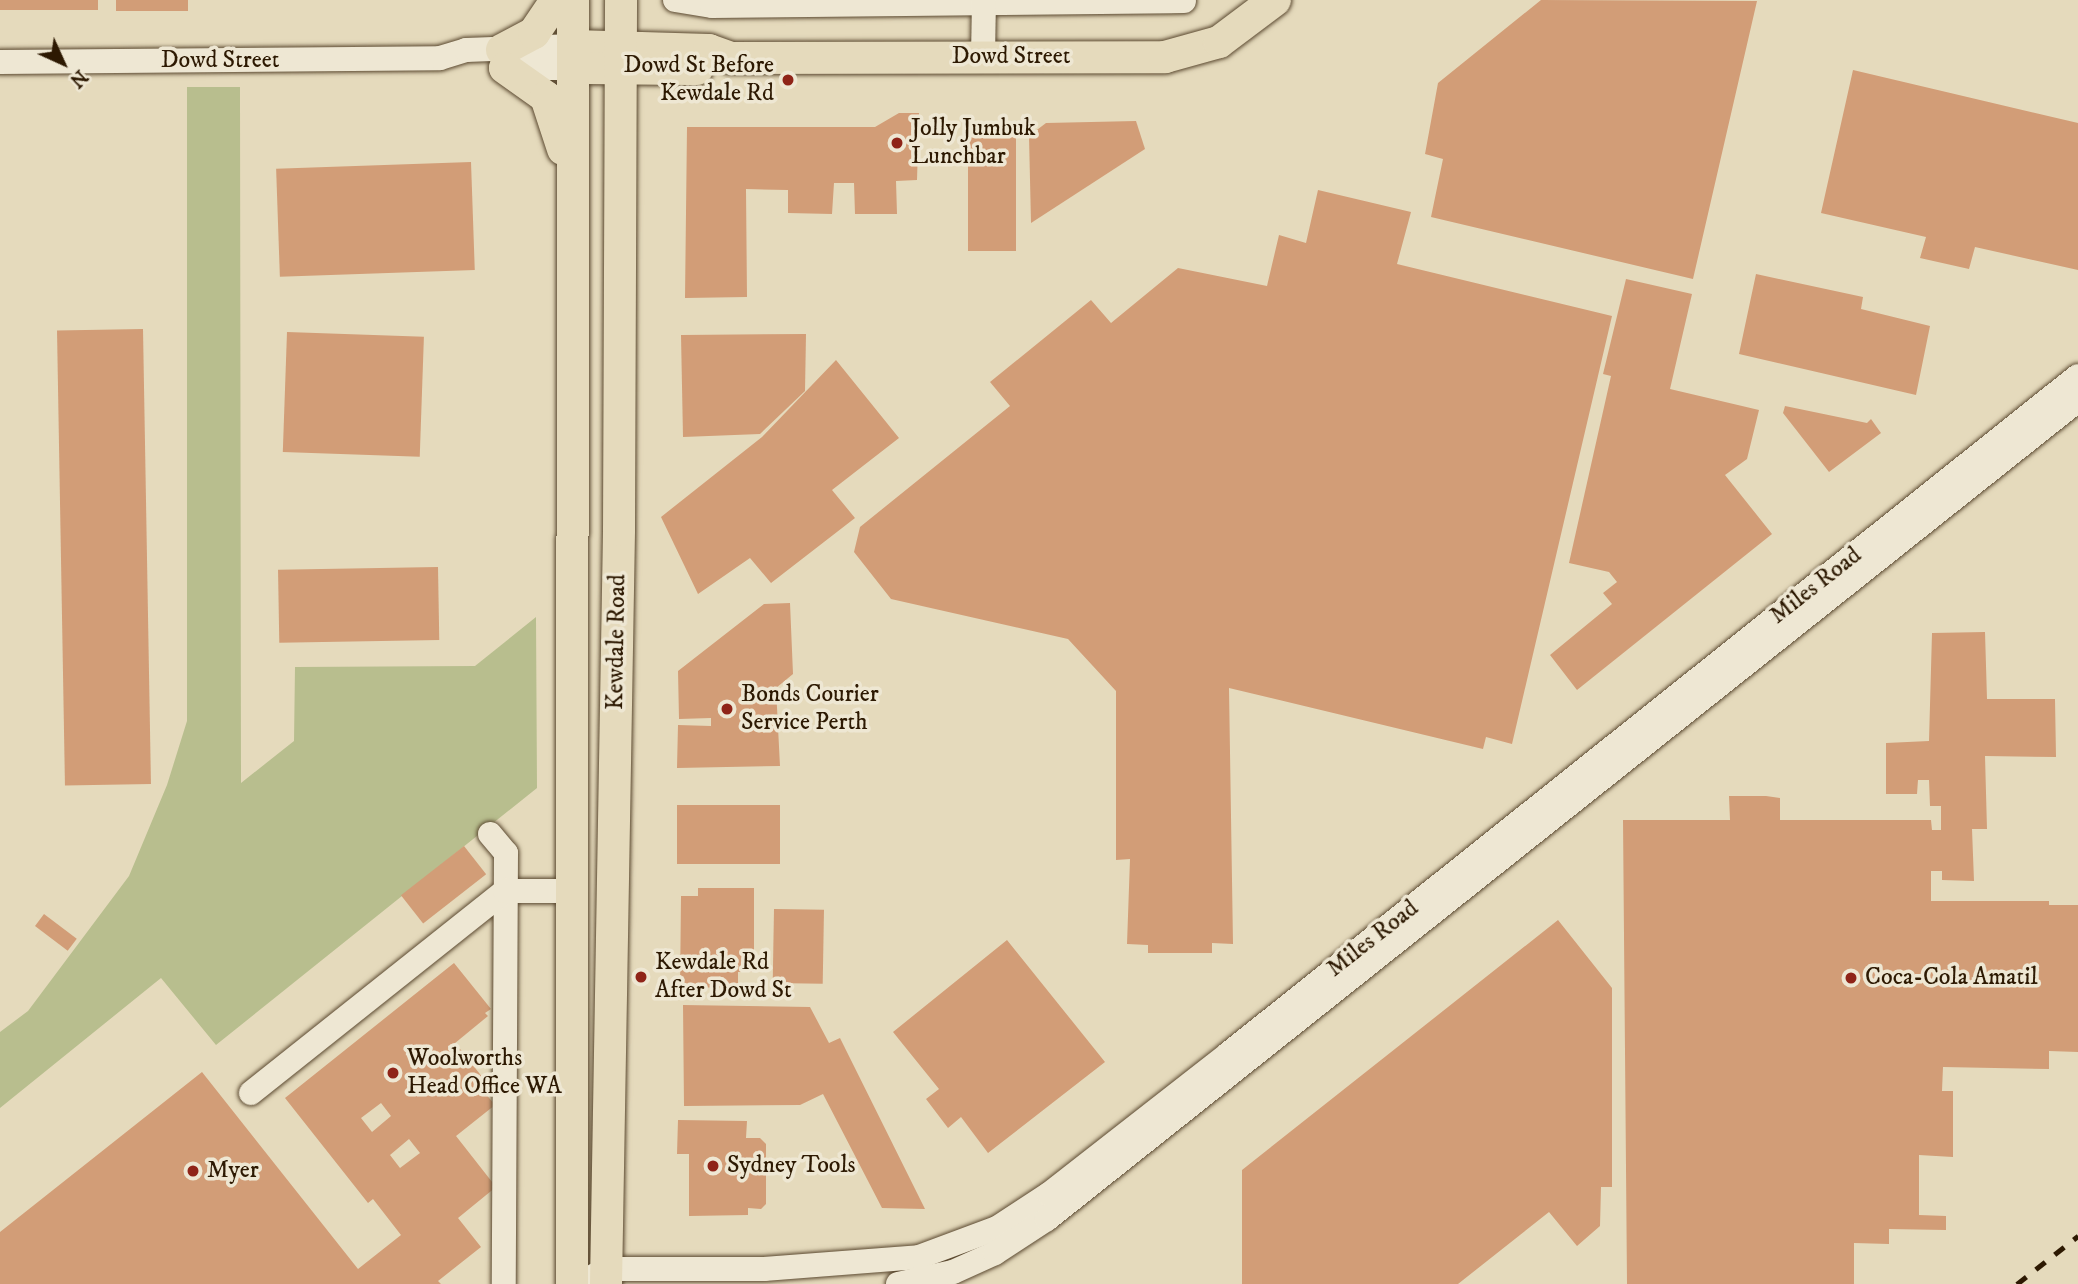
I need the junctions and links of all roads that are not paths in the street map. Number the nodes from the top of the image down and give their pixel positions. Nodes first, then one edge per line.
1 (556, 0) edge
2 (573, 0) edge
3 (621, 0) edge
4 (675, 0) edge
5 (1275, 0) edge
6 (984, 1) edge
7 (1184, 1) edge
8 (574, 57) junction
9 (983, 57) junction
10 (621, 58) junction
11 (504, 59) junction
12 (0, 62) edge
13 (572, 173) junction
14 (2078, 376) edge
15 (2078, 400) edge
16 (490, 834) dead end
17 (612, 890) junction
18 (505, 891) junction
19 (573, 891) junction
20 (251, 1093) dead end
21 (606, 1276) edge
22 (503, 1284) edge
23 (572, 1284) edge
24 (579, 1284) edge
25 (898, 1284) edge

1 - 11 main road
2 - 8 main road, Kewdale Road
3 - 10 main road, Kewdale Road
4 - 6 street
5 - 9 main road, Dowd Street
6 - 7 street
6 - 9 street
8 - 10 main road, Dowd Street
8 - 11 street, Dowd Street
8 - 13 main road, Kewdale Road
9 - 10 main road, Dowd Street
10 - 17 main road, Kewdale Road
11 - 12 street, Dowd Street
11 - 13 main road
13 - 19 main road, Kewdale Road
14 - 21 street, Miles Road
15 - 25 street, Miles Road
16 - 18 street
17 - 19 main road
17 - 21 main road, Kewdale Road
18 - 19 street
18 - 20 street
18 - 22 street
19 - 23 main road, Kewdale Road
21 - 24 street, Miles Road

